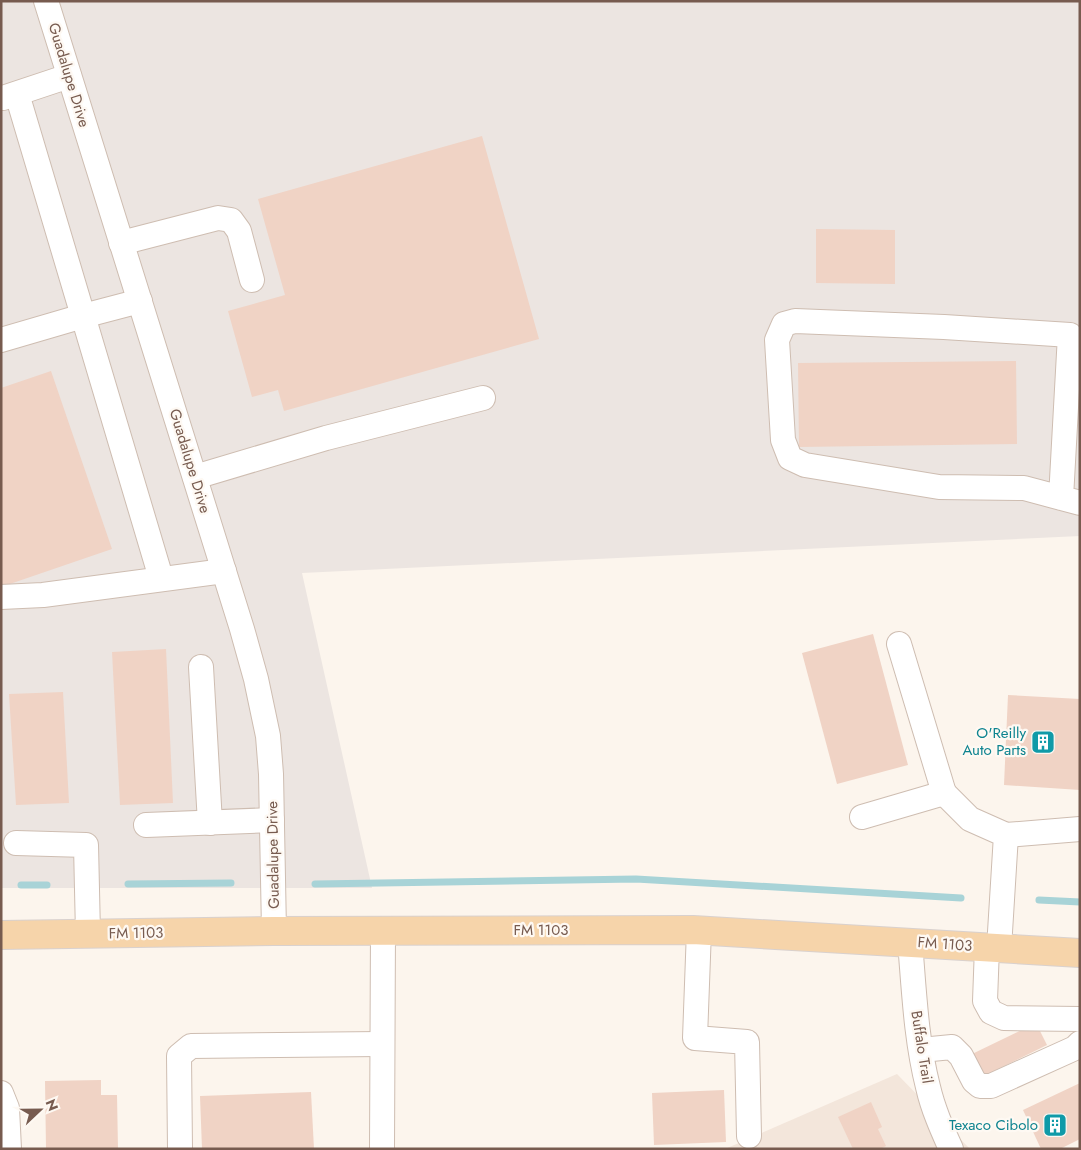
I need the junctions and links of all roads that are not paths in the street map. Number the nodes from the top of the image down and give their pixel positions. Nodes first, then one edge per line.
1 (46, 1) edge
2 (69, 76) junction
3 (9, 96) edge
4 (121, 243) junction
5 (252, 280) dead end
6 (140, 301) junction
7 (83, 316) junction
8 (1, 340) edge
9 (483, 398) dead end
10 (195, 477) junction
11 (1070, 501) edge
12 (224, 571) junction
13 (160, 578) junction
14 (1, 597) edge
15 (899, 644) dead end
16 (201, 667) dead end
17 (944, 793) junction
18 (862, 817) dead end
19 (272, 820) junction
20 (210, 822) junction
21 (146, 825) dead end
22 (1080, 829) edge
23 (1006, 835) junction
24 (16, 843) dead end
25 (699, 930) junction
26 (274, 931) junction
27 (382, 931) junction
28 (88, 934) junction
29 (1, 936) edge
30 (910, 942) junction
31 (993, 947) junction
32 (1080, 953) edge
33 (1080, 1019) edge
34 (1080, 1043) edge
35 (382, 1044) junction
36 (921, 1050) junction
37 (1, 1093) edge
38 (749, 1136) dead end
39 (9, 1149) edge
40 (180, 1149) edge
41 (382, 1149) edge
42 (951, 1149) edge

1 - 2 street, Guadalupe Drive
2 - 3 street
2 - 4 street, Guadalupe Drive
3 - 7 street
4 - 5 street
4 - 6 street, Guadalupe Drive
6 - 7 street
6 - 10 street, Guadalupe Drive
7 - 8 street
7 - 13 street
9 - 10 street
10 - 12 street, Guadalupe Drive
11 - 11 street
12 - 13 street
12 - 19 street, Guadalupe Drive
13 - 14 street
15 - 17 street
16 - 20 street
17 - 18 street
17 - 23 street
19 - 20 street
19 - 26 street, Guadalupe Drive
20 - 21 street
22 - 23 street
23 - 31 street
24 - 28 street
25 - 27 main road, FM 1103 / FM 1103
25 - 30 main road, FM 1103 / FM 1103
25 - 38 street
26 - 27 main road, FM 1103 / FM 1103
26 - 28 main road, FM 1103 / FM 1103
27 - 35 street
28 - 29 main road, FM 1103 / FM 1103
30 - 31 main road, FM 1103 / FM 1103
30 - 36 street, Buffalo Trail
31 - 32 main road, FM 1103 / FM 1103
31 - 33 street
34 - 36 street
35 - 40 street
35 - 41 street
36 - 42 street, Buffalo Trail
37 - 39 street

